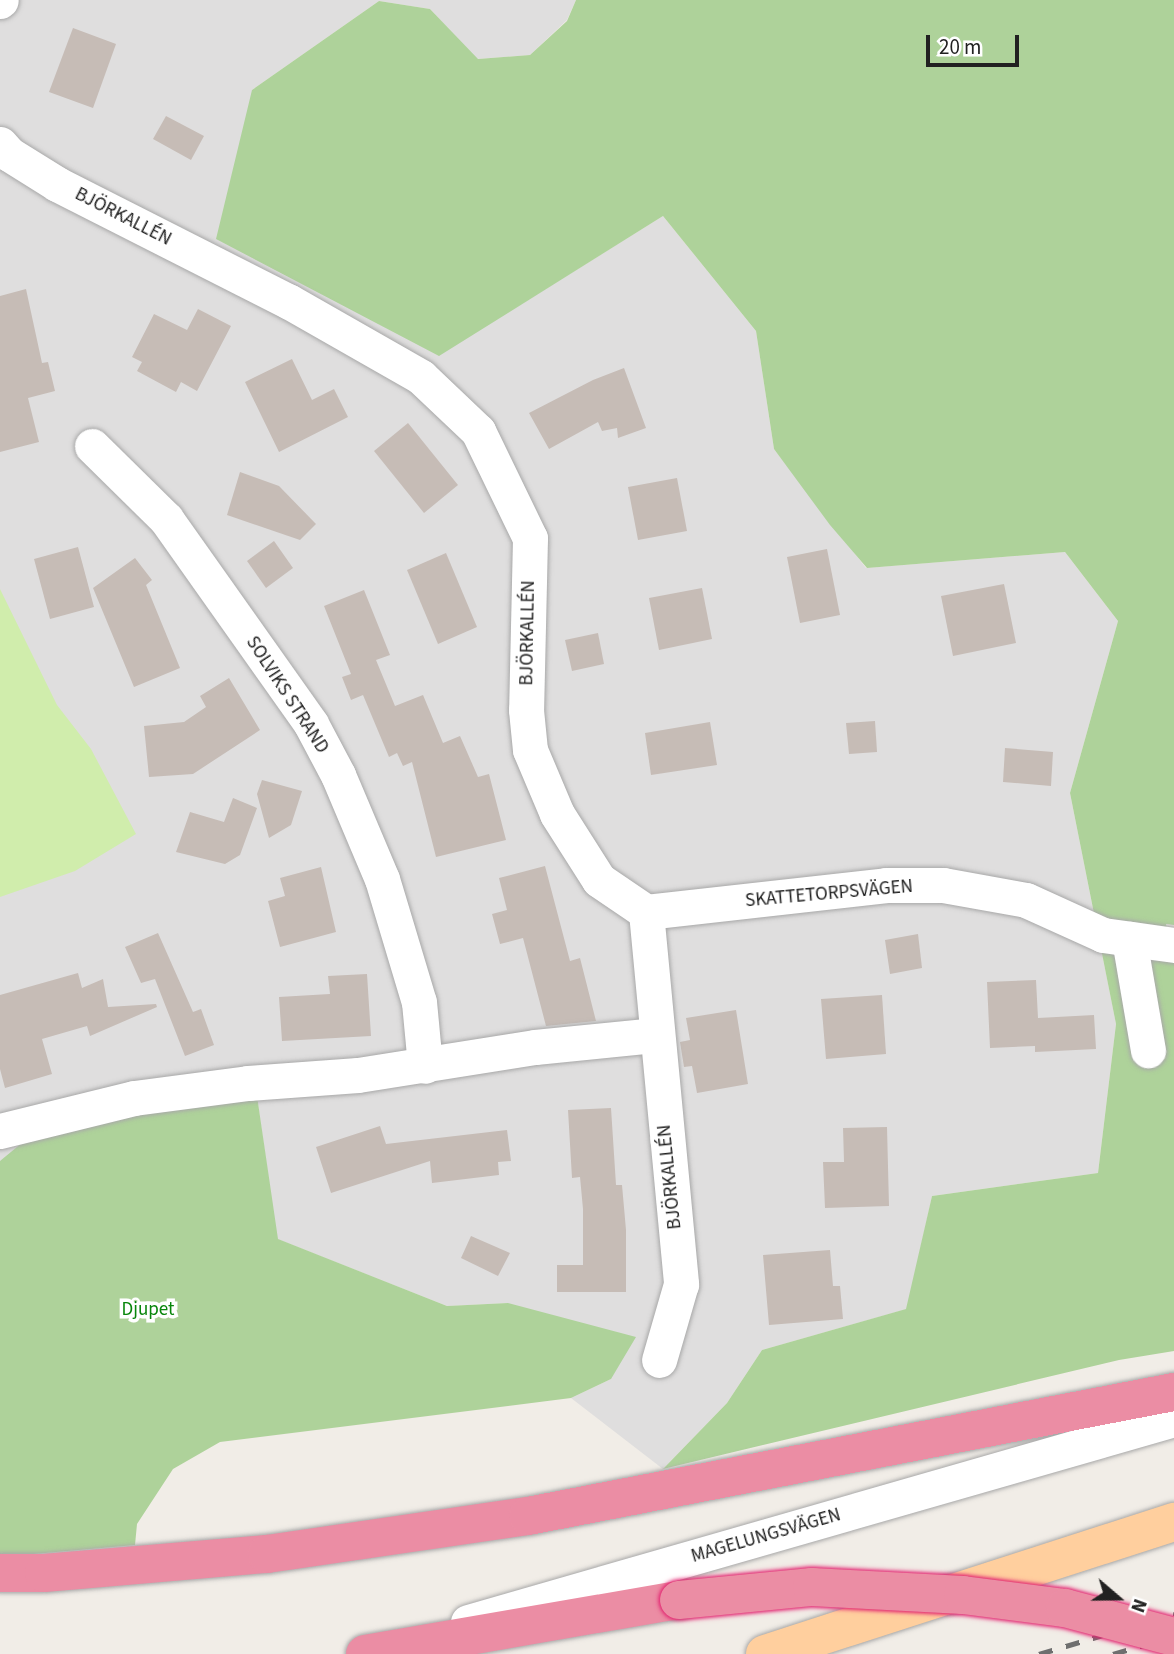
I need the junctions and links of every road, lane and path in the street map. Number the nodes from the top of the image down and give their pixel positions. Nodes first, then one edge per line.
1 (0, 144) edge
2 (92, 446) dead end
3 (646, 912) junction
4 (1129, 939) junction
5 (1174, 944) edge
6 (656, 1035) junction
7 (1148, 1050) dead end
8 (425, 1066) junction
9 (0, 1131) edge
10 (659, 1360) dead end
11 (1174, 1392) edge
12 (1174, 1419) edge
13 (1174, 1522) edge
14 (0, 1573) edge
15 (1174, 1637) edge
16 (359, 1654) edge
17 (365, 1654) edge
18 (765, 1654) edge

1 - 3 street, BJÖRKALLÉN
2 - 8 street, SOLVIKS STRAND
3 - 4 street, SKATTETORPSVÄGEN
3 - 6 street, BJÖRKALLÉN
4 - 5 street, SKATTETORPSVÄGEN
4 - 7 street
6 - 8 street
6 - 10 street, BJÖRKALLÉN
8 - 9 street
11 - 14 highway
12 - 16 street, MAGELUNGSVÄGEN
13 - 18 main road
15 - 17 highway, bridge

